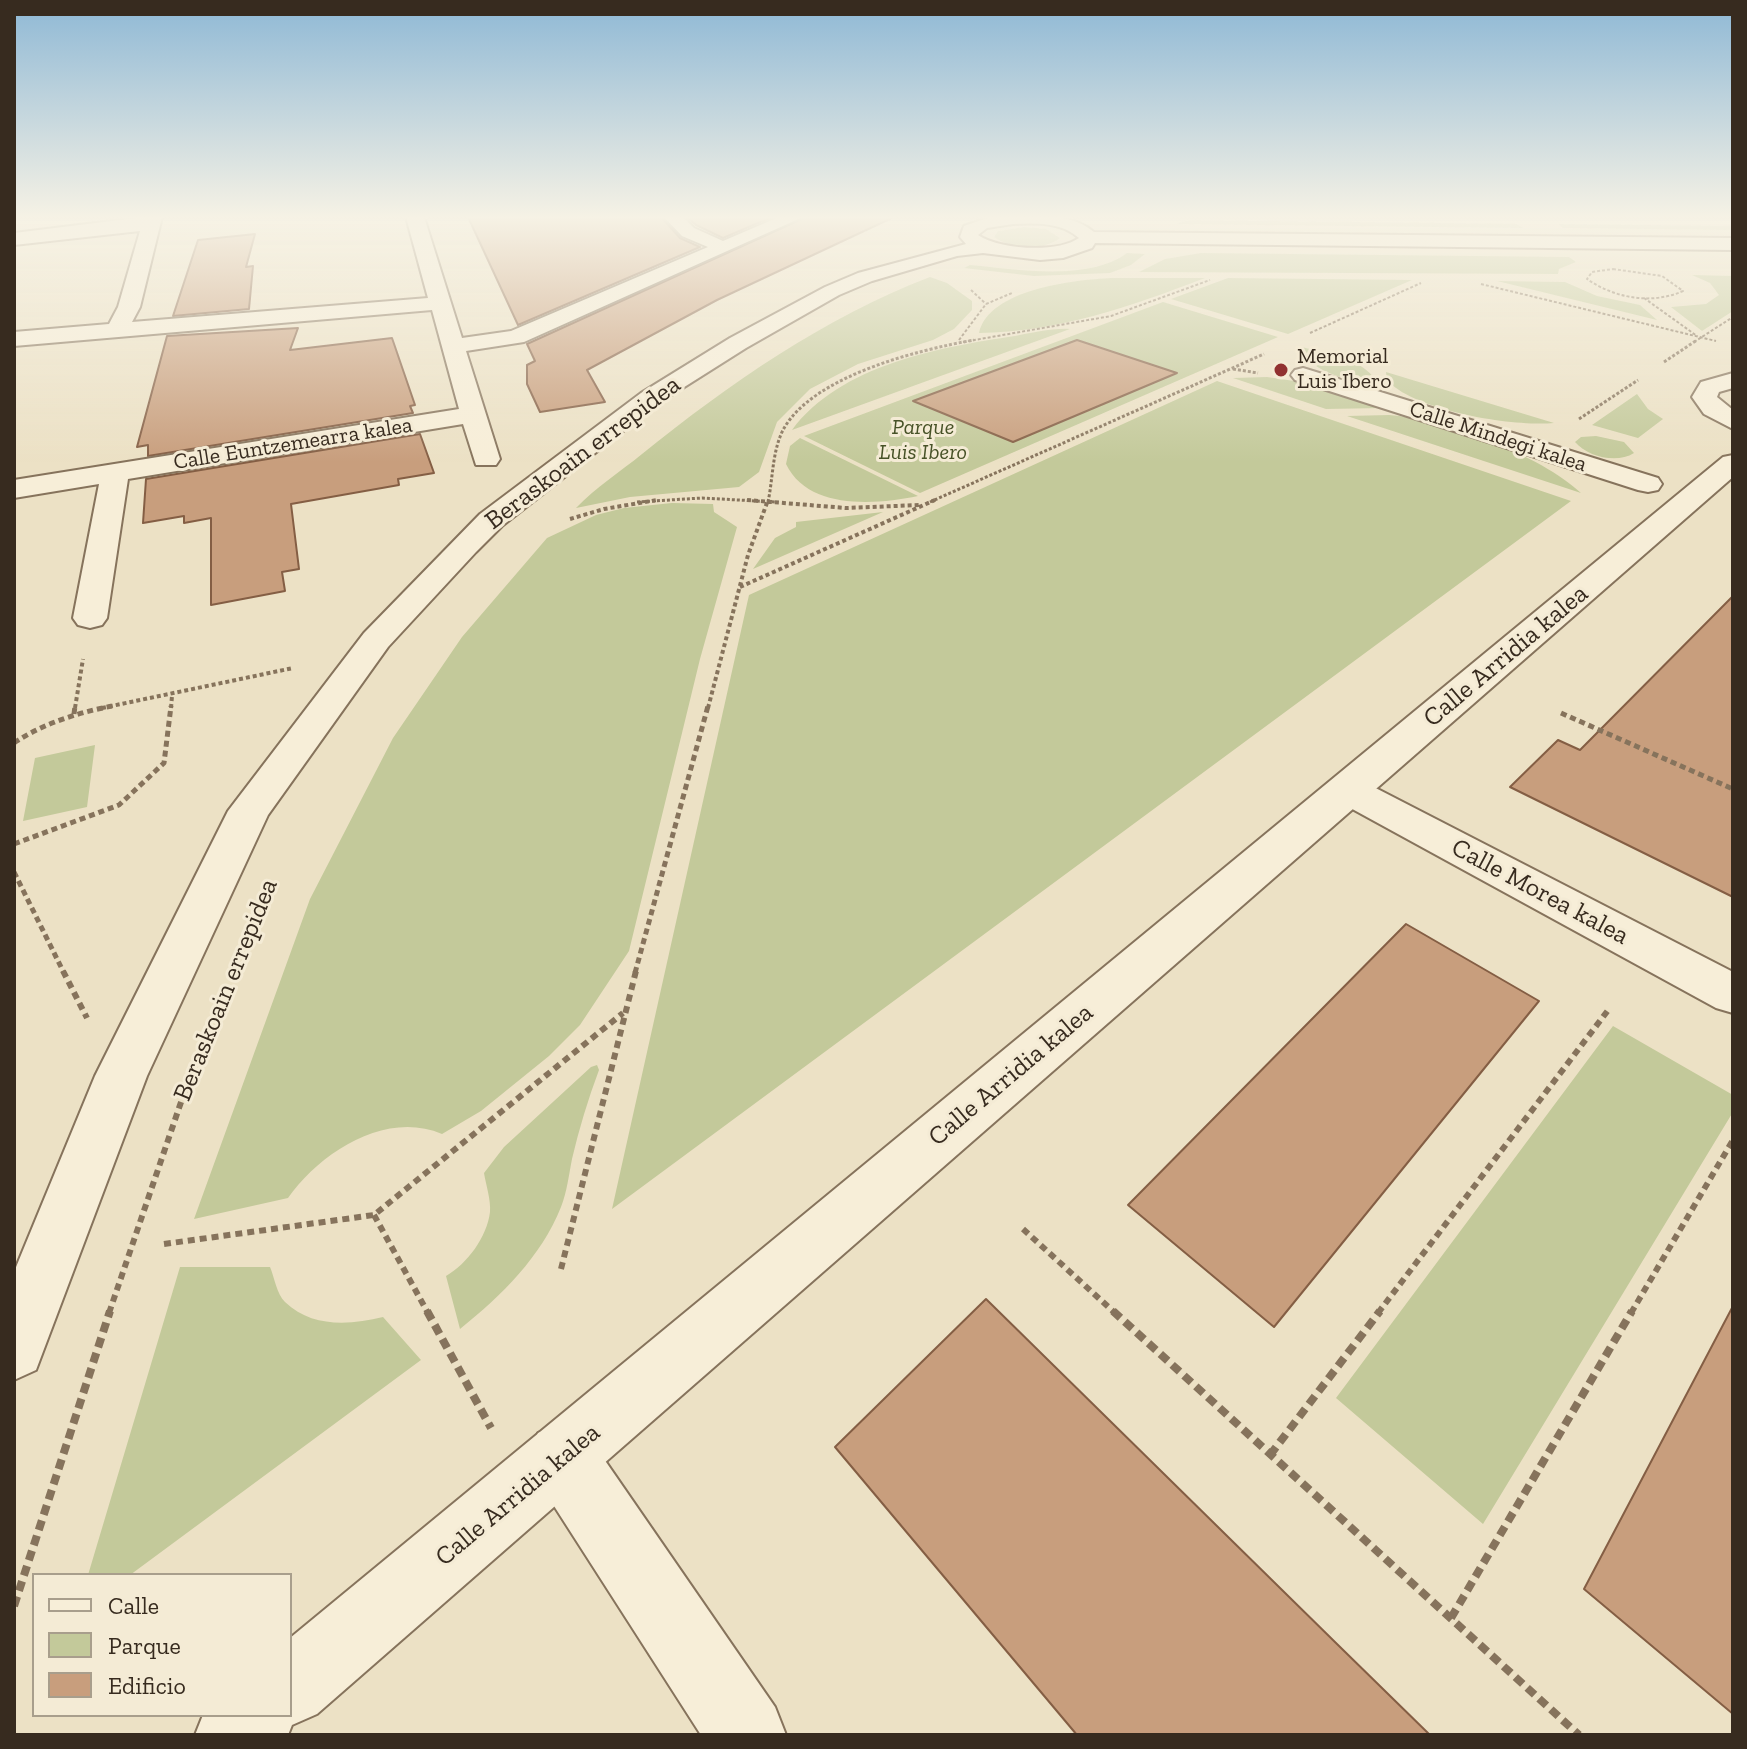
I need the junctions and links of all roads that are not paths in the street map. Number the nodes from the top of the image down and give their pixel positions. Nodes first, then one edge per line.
1 (131, 299) edge
2 (441, 299) edge
3 (602, 299) edge
4 (818, 299) edge
5 (442, 303) junction
6 (118, 329) junction
7 (14, 339) edge
8 (455, 346) junction
9 (1303, 375) dead end
10 (1733, 380) edge
11 (472, 415) junction
12 (1733, 421) edge
13 (486, 459) dead end
14 (1733, 463) edge
15 (115, 473) junction
16 (1648, 484) dead end
17 (14, 489) edge
18 (90, 618) dead end
19 (1348, 790) junction
20 (1733, 994) edge
21 (14, 1348) edge
22 (543, 1473) junction
23 (292, 1685) edge
24 (255, 1717) edge
25 (234, 1735) edge
26 (747, 1735) edge

1 - 6 street
2 - 5 street
3 - 8 street
4 - 21 street, Beraskoain errepidea
5 - 6 street
5 - 8 street
6 - 7 street
8 - 11 street
9 - 16 street, Calle Mindegi kalea
10 - 12 street
11 - 13 street
11 - 15 street, Calle Euntzemearra kalea
14 - 19 street, Calle Arridia kalea
15 - 17 street, Calle Euntzemearra kalea
15 - 18 street
19 - 20 street, Calle Morea kalea
19 - 22 street, Calle Arridia kalea
22 - 23 street, Calle Arridia kalea
22 - 26 street
24 - 25 street

